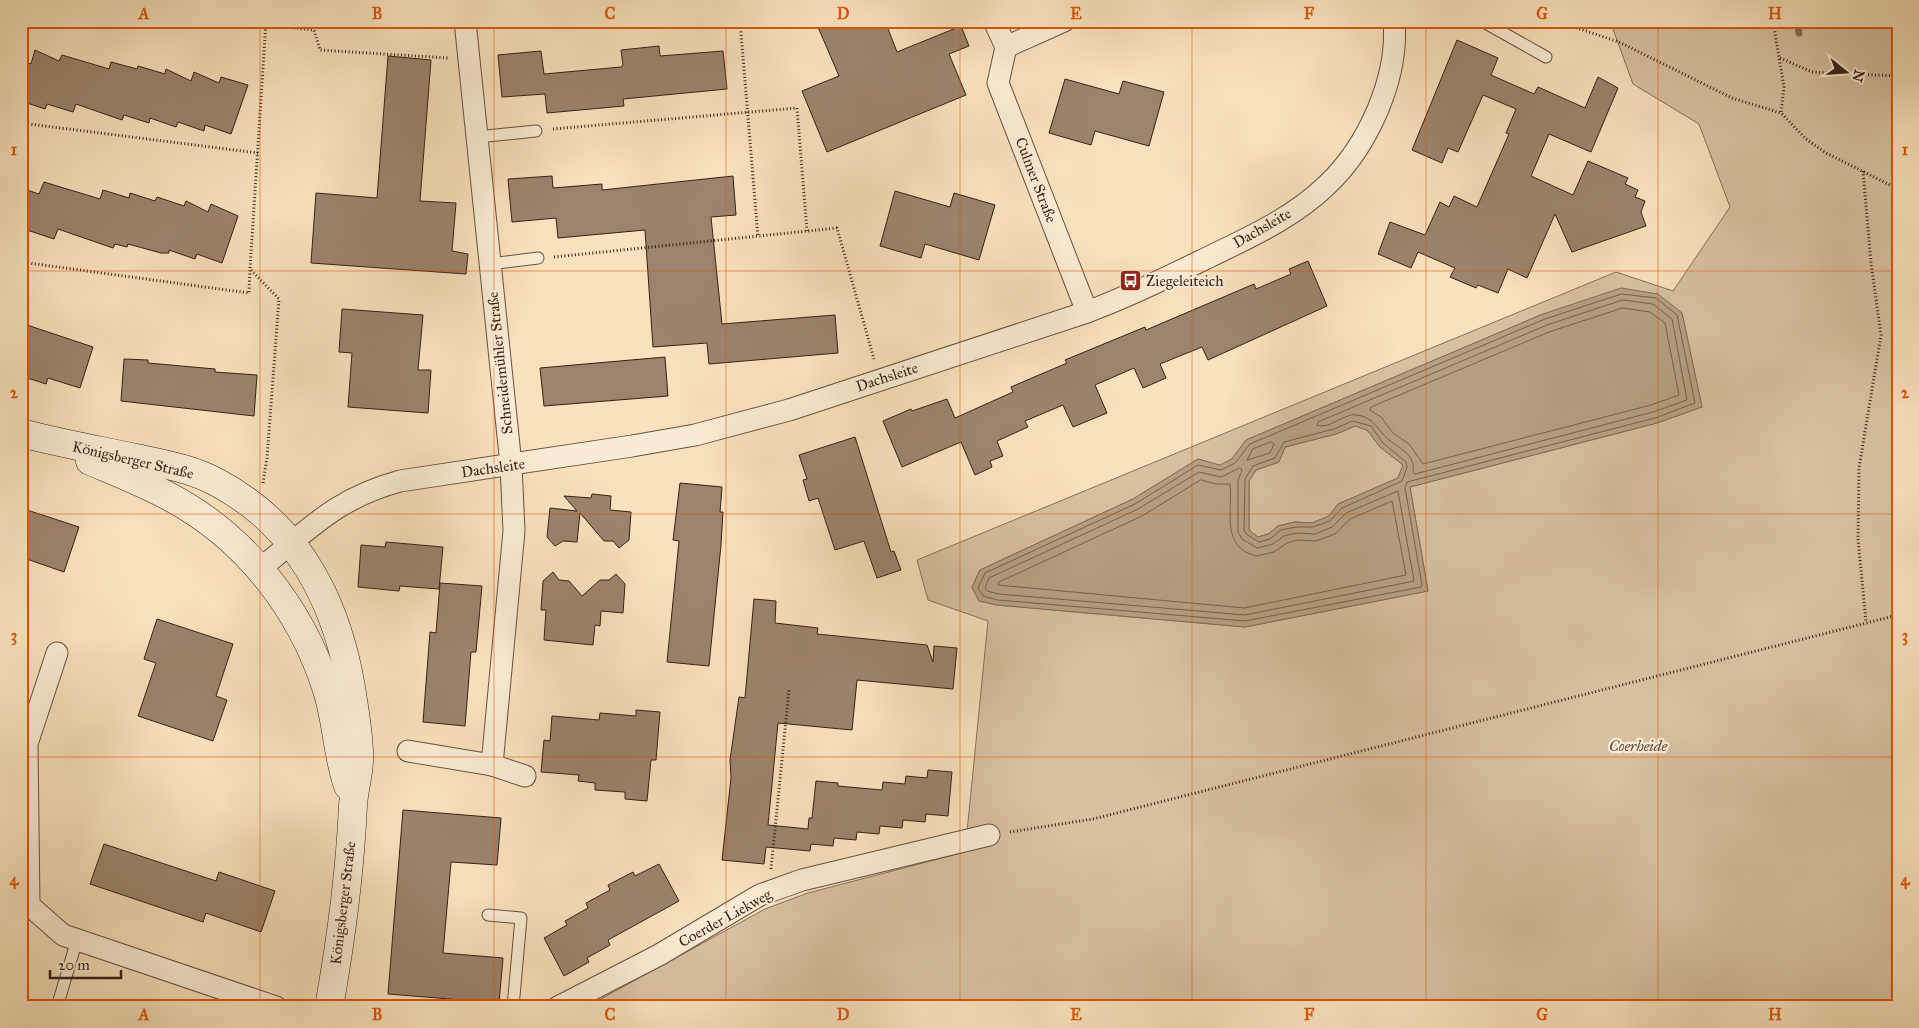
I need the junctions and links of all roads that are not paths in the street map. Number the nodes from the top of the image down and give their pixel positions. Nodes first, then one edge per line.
1 (465, 21) edge
2 (994, 21) edge
3 (1064, 21) edge
4 (1394, 21) edge
5 (1482, 21) edge
6 (1006, 47) junction
7 (1546, 57) dead end
8 (536, 131) road end
9 (477, 137) junction
10 (538, 258) road end
11 (490, 264) junction
12 (1087, 312) junction
13 (31, 436) edge
14 (511, 465) junction
15 (293, 543) junction
16 (261, 568) junction
17 (57, 653) dead end
18 (26, 734) edge
19 (408, 752) dead end
20 (492, 765) junction
21 (525, 776) dead end
22 (353, 799) junction
23 (989, 835) road end
24 (488, 915) dead end
25 (77, 940) junction
26 (57, 1007) edge
27 (276, 1007) edge
28 (329, 1007) edge
29 (513, 1007) edge
30 (558, 1007) edge

1 - 9 street, Schneidemühler Straße
2 - 6 street
3 - 6 street
4 - 12 street, Dachsleite
5 - 7 lane
6 - 12 street, Culmer Straße
8 - 9 lane
9 - 11 street, Schneidemühler Straße
10 - 11 lane
11 - 14 street, Schneidemühler Straße
12 - 14 street, Dachsleite
13 - 15 street, Königsberger Straße
13 - 16 street, Königsberger Straße
14 - 15 street, Dachsleite
14 - 20 street, Schneidemühler Straße
15 - 16 street, Dachsleite
15 - 22 street, Königsberger Straße
16 - 22 street, Königsberger Straße
17 - 18 street
18 - 25 street
19 - 20 street
20 - 21 street
22 - 28 street, Königsberger Straße
23 - 30 street, Coerder Liekweg
24 - 29 lane
25 - 26 lane
25 - 27 street

